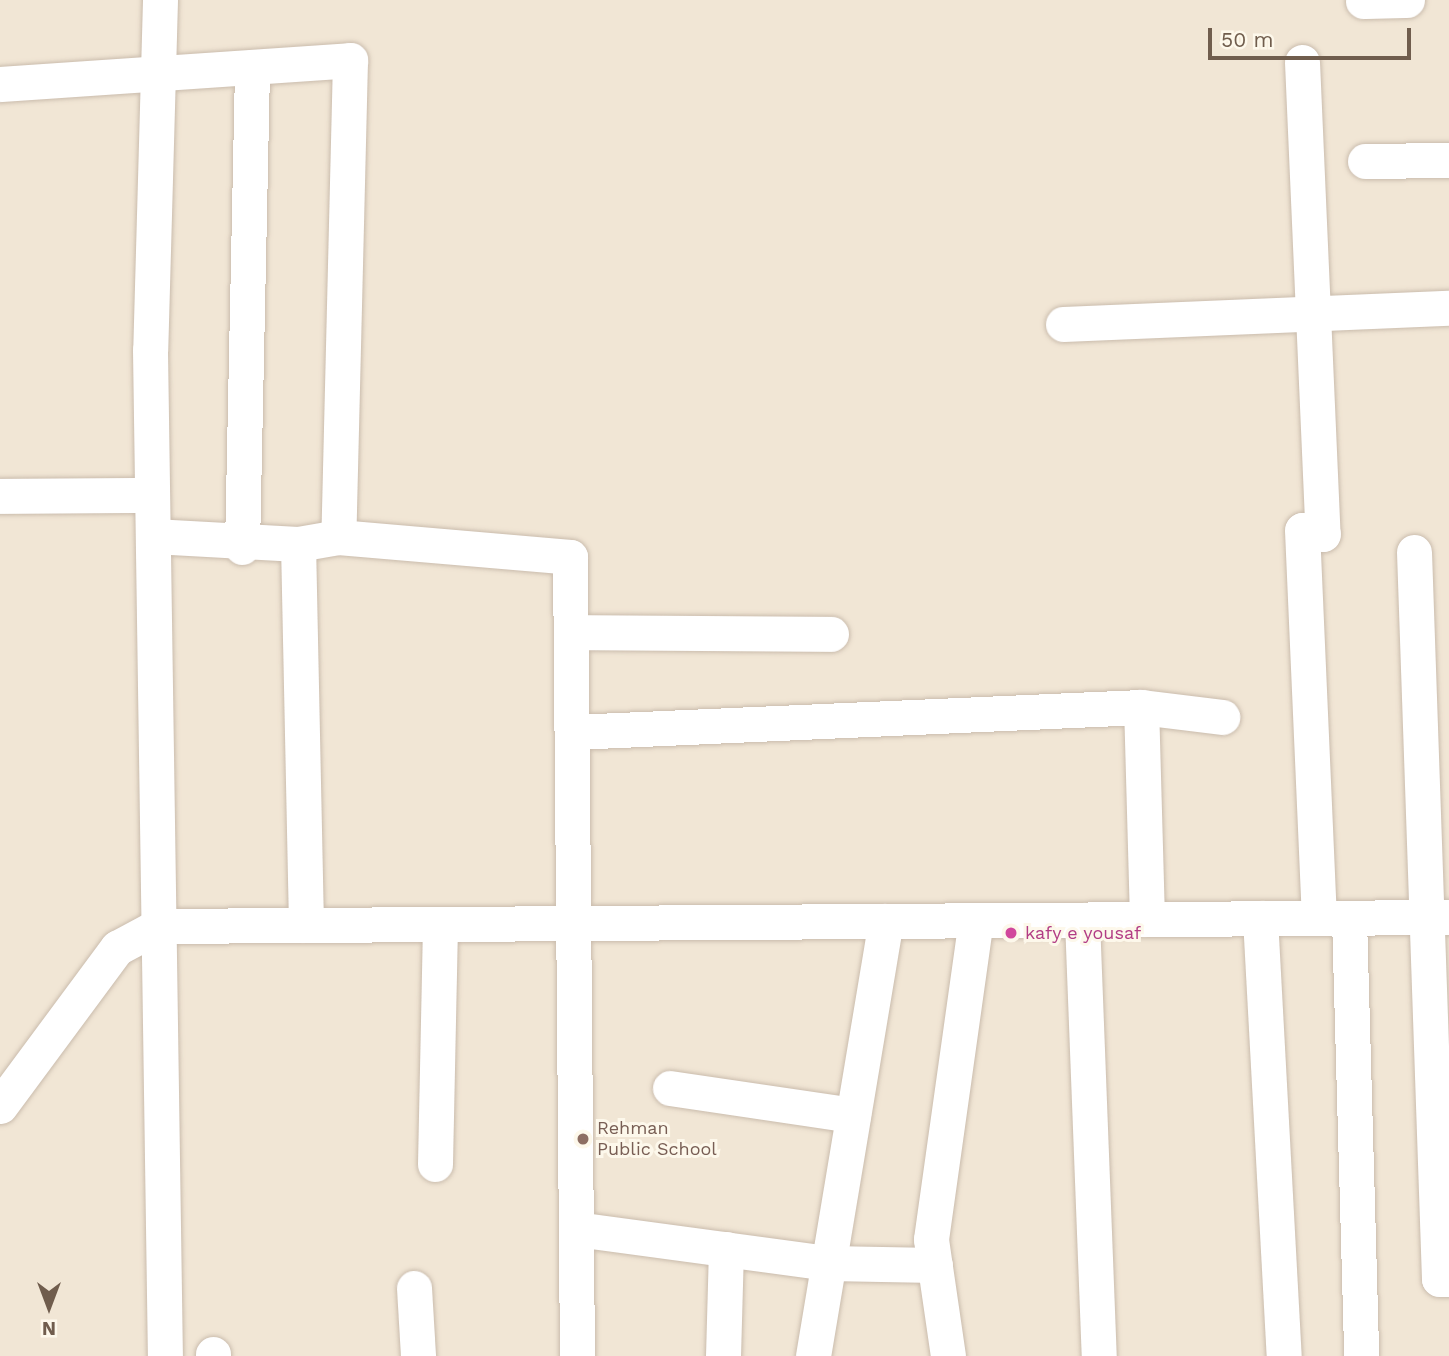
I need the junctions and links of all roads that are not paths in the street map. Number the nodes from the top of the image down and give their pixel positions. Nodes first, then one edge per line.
1 (159, 0) edge
2 (1407, 0) edge
3 (1363, 1) edge
4 (1301, 62) dead end
5 (252, 67) junction
6 (157, 76) junction
7 (0, 83) edge
8 (1449, 160) edge
9 (1365, 161) dead end
10 (1449, 308) edge
11 (1312, 314) junction
12 (1063, 324) dead end
13 (152, 495) junction
14 (0, 496) edge
15 (153, 536) junction
16 (338, 537) junction
17 (242, 544) junction
18 (298, 544) junction
19 (1414, 552) dead end
20 (571, 632) junction
21 (831, 634) dead end
22 (1141, 707) junction
23 (1222, 717) dead end
24 (573, 732) junction
25 (1436, 917) edge
26 (1260, 918) junction
27 (1334, 918) junction
28 (1147, 919) junction
29 (976, 920) junction
30 (1082, 920) junction
31 (886, 921) junction
32 (576, 923) junction
33 (440, 924) junction
34 (306, 925) junction
35 (158, 926) junction
36 (670, 1088) dead end
37 (0, 1106) edge
38 (853, 1115) junction
39 (435, 1164) dead end
40 (576, 1229) junction
41 (726, 1249) junction
42 (828, 1263) junction
43 (934, 1265) junction
44 (1449, 1279) edge
45 (414, 1288) dead end
46 (165, 1356) edge
47 (418, 1356) edge
48 (577, 1356) edge
49 (723, 1356) edge
50 (813, 1356) edge
51 (948, 1356) edge
52 (1099, 1356) edge
53 (1284, 1356) edge
54 (1361, 1356) edge

1 - 6 street
2 - 3 street
4 - 11 street
5 - 6 street
5 - 16 street
5 - 17 street
6 - 7 street
6 - 13 street
8 - 9 street
10 - 11 street
11 - 12 street
11 - 27 street
13 - 14 street
13 - 15 street
15 - 17 street
15 - 35 street
16 - 18 street
16 - 20 street
17 - 18 street
18 - 34 street
19 - 25 street
20 - 21 street
20 - 24 street
22 - 23 street
22 - 24 street
22 - 28 street
24 - 32 street
25 - 27 street
25 - 44 street
26 - 27 street
26 - 28 street
26 - 53 street
27 - 54 street
28 - 30 street
29 - 30 street
29 - 31 street
29 - 43 street
30 - 52 street
31 - 32 street
31 - 38 street
32 - 33 street
32 - 40 street
33 - 34 street
33 - 39 street
34 - 35 street
35 - 37 street
35 - 46 street
36 - 38 street
38 - 42 street
40 - 41 street
40 - 48 street
41 - 42 street
41 - 49 street
42 - 43 street
42 - 50 street
43 - 51 street
45 - 47 street

